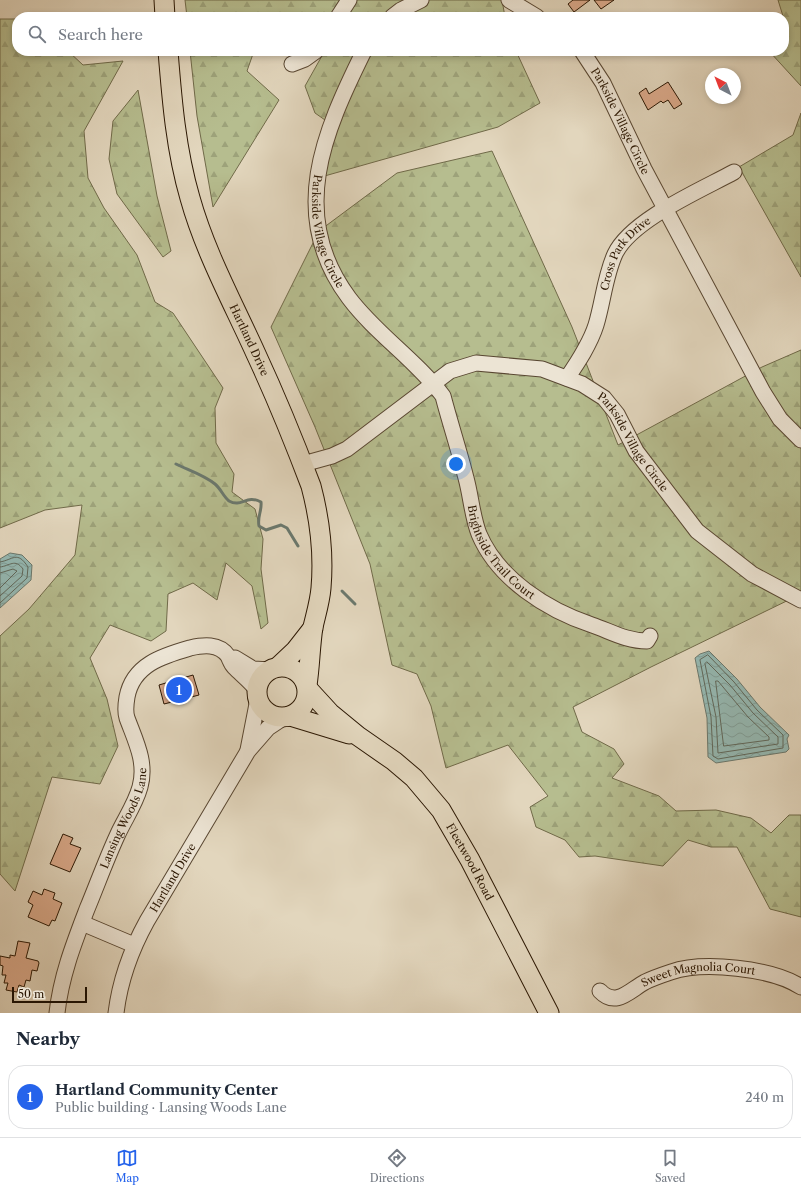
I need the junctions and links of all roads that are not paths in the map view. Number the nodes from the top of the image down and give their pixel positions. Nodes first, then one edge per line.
1 (164, 0) edge
2 (349, 0) edge
3 (421, 0) edge
4 (509, 0) edge
5 (165, 12) edge
6 (341, 12) edge
7 (398, 12) edge
8 (529, 12) edge
9 (168, 56) edge
10 (309, 56) edge
11 (362, 56) edge
12 (585, 56) edge
13 (292, 64) dead end
14 (734, 172) dead end
15 (666, 209) junction
16 (567, 378) junction
17 (434, 384) junction
18 (801, 440) edge
19 (303, 464) junction
20 (800, 597) edge
21 (313, 628) junction
22 (650, 636) dead end
23 (228, 656) junction
24 (274, 668) junction
25 (307, 687) junction
26 (257, 695) junction
27 (286, 717) junction
28 (358, 736) junction
29 (248, 751) junction
30 (82, 923) junction
31 (134, 945) junction
32 (801, 987) edge
33 (600, 991) dead end
34 (57, 1013) edge
35 (116, 1013) edge
36 (549, 1013) edge

1 - 5 main road
2 - 6 street
3 - 7 street
4 - 8 street
9 - 19 main road, Hartland Drive
10 - 13 street
11 - 17 street, Parkside Village Circle
12 - 15 street, Parkside Village Circle
14 - 15 street, Cross Park Drive
15 - 16 street, Cross Park Drive
15 - 18 street, Parkside Village Circle
16 - 17 street, Parkside Village Circle
16 - 20 street, Parkside Village Circle
17 - 19 street, Parkside Village Circle
17 - 22 street, Brightside Trail Court
19 - 21 main road, Hartland Drive
21 - 24 main road, Hartland Drive
21 - 25 main road, Hartland Drive
23 - 24 street, Lansing Woods Lane
23 - 26 street, Lansing Woods Lane
23 - 30 street, Lansing Woods Lane
24 - 25 main road
24 - 26 main road, Hartland Drive
25 - 27 main road, Hartland Drive
25 - 28 main road, Fleetwood Road
26 - 27 main road
26 - 29 street, Hartland Drive
27 - 28 main road, Fleetwood Road
27 - 29 street, Hartland Drive
28 - 36 main road, Fleetwood Road
29 - 31 street, Hartland Drive
30 - 31 street
30 - 34 street, Lansing Woods Lane
31 - 35 street, Hartland Drive
32 - 33 street, Sweet Magnolia Court

